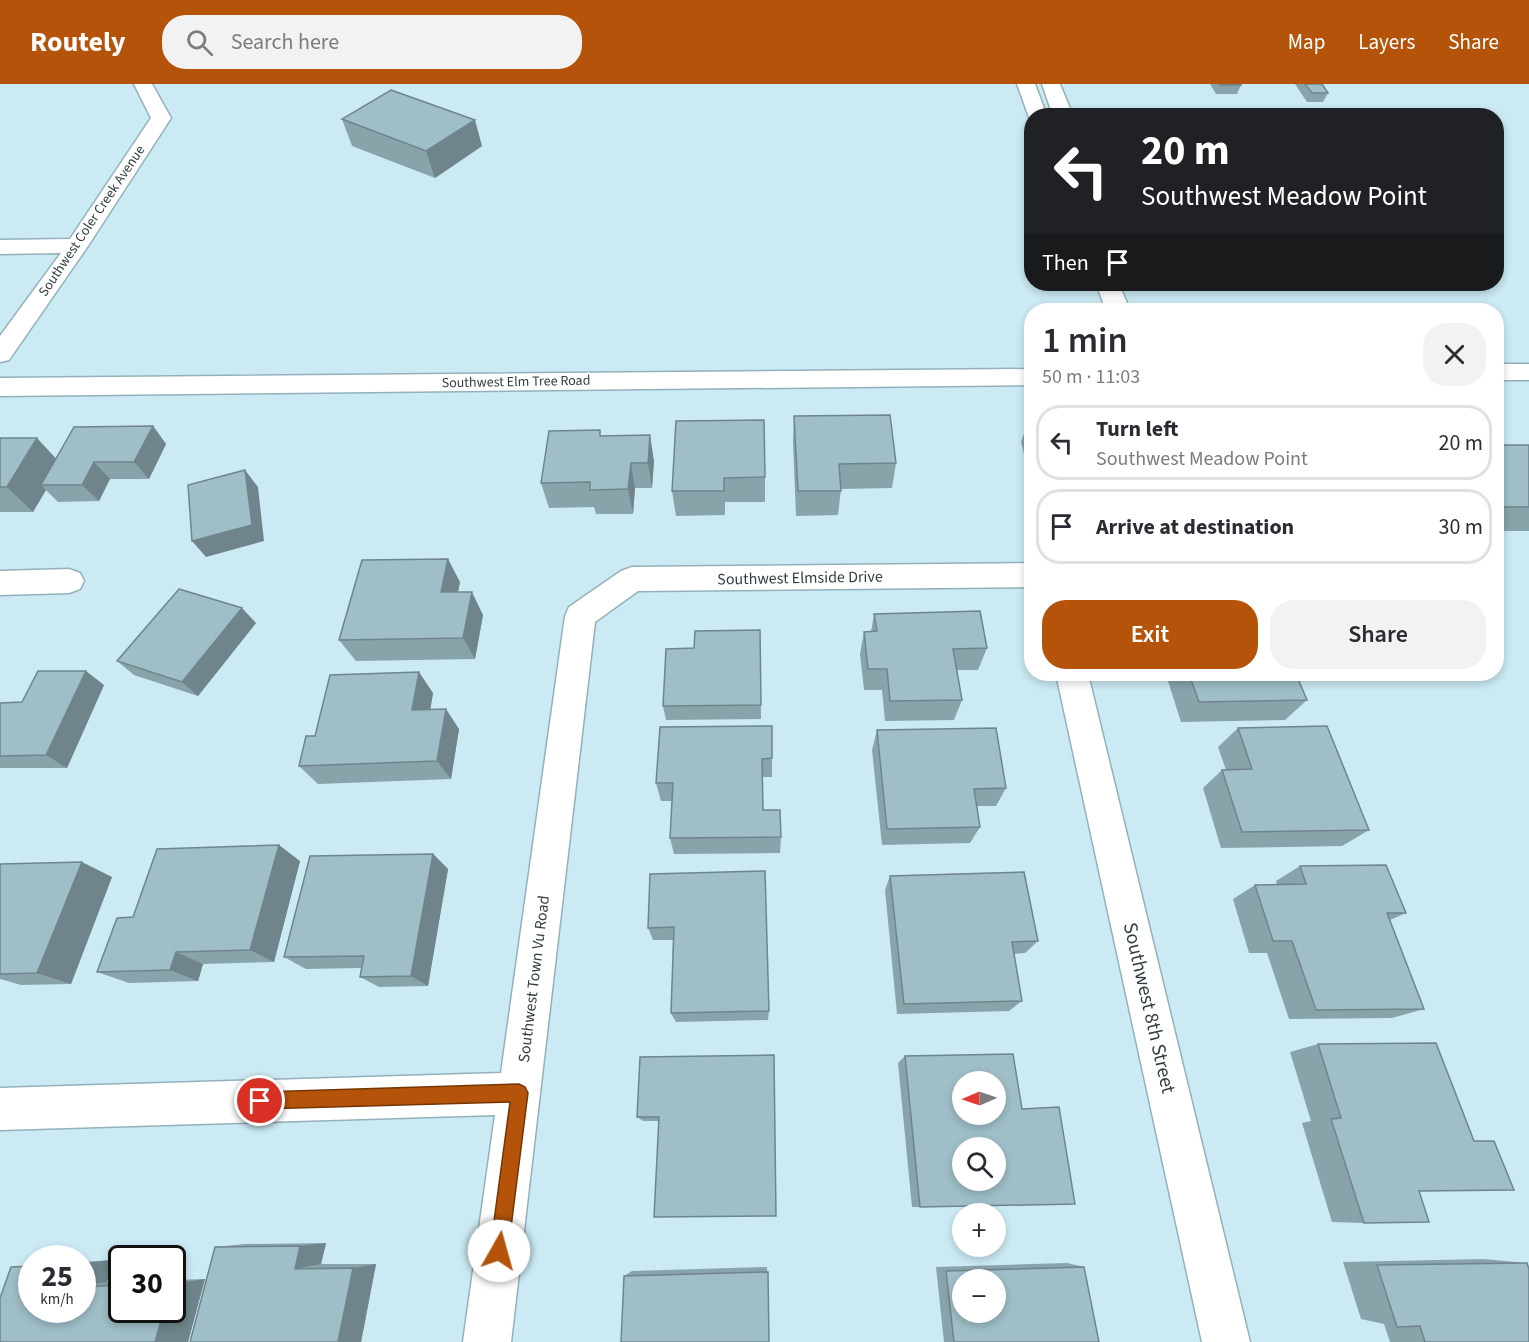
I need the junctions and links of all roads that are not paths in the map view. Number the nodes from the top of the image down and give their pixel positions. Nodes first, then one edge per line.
1 (144, 84) edge
2 (1026, 84) edge
3 (1051, 84) edge
4 (1034, 108) edge
5 (1060, 108) edge
6 (77, 246) junction
7 (0, 247) edge
8 (0, 354) edge
9 (1504, 372) edge
10 (1529, 372) edge
11 (1024, 377) edge
12 (0, 387) edge
13 (1024, 575) edge
14 (69, 581) dead end
15 (0, 583) edge
16 (580, 616) joint
17 (1074, 681) edge
18 (519, 1093) junction
19 (0, 1109) edge
20 (488, 1342) edge
21 (1226, 1342) edge

1 - 6 street, Southwest Coler Creek Avenue
2 - 4 street
3 - 5 street
6 - 7 street
6 - 8 street, Southwest Coler Creek Avenue
9 - 10 street
11 - 12 street, Southwest Elm Tree Road
13 - 16 street, Southwest Elmside Drive
14 - 15 street
16 - 18 street, Southwest Town Vu Road
17 - 21 street, Southwest 8th Street
18 - 19 street
18 - 20 street, Southwest Town Vu Road

